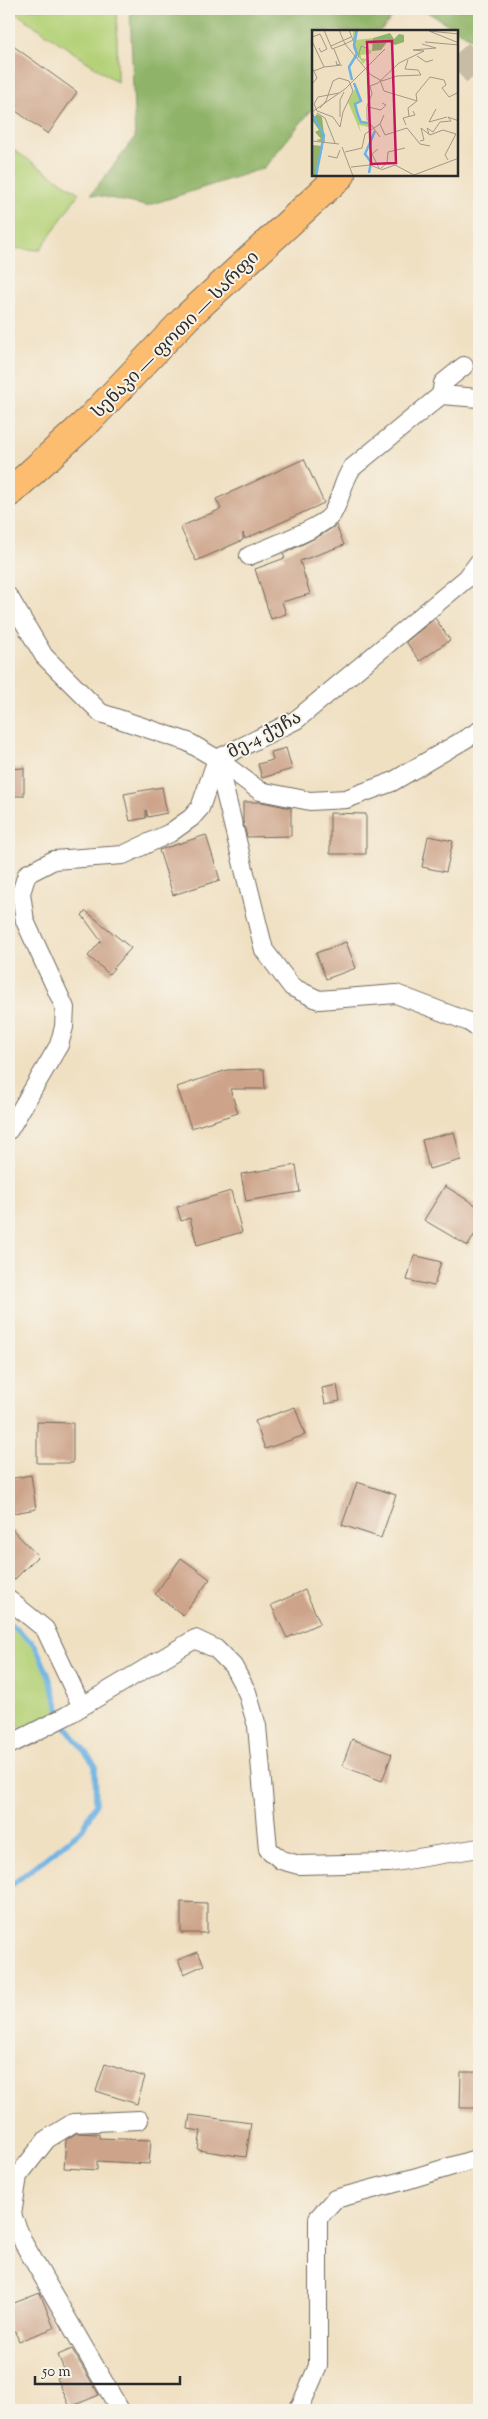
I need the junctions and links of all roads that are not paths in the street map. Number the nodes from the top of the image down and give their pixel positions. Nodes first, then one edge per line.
1 (340, 176) edge
2 (464, 366) dead end
3 (441, 394) junction
4 (479, 398) edge
5 (9, 493) edge
6 (248, 556) dead end
7 (479, 562) edge
8 (9, 596) edge
9 (479, 730) edge
10 (217, 759) junction
11 (479, 1029) edge
12 (9, 1130) edge
13 (9, 1600) edge
14 (82, 1706) junction
15 (9, 1746) edge
16 (479, 1848) edge
17 (139, 2120) dead end
18 (479, 2158) edge
19 (120, 2410) edge
20 (297, 2410) edge

1 - 5 highway, სენაკი — ფოთი — სარფი
2 - 3 street
3 - 4 street
3 - 6 street
7 - 10 street, მე-4 ქუჩა
8 - 10 street
9 - 10 street
10 - 11 street
10 - 12 street, მე-4 ქუჩა
13 - 14 street
14 - 15 street
14 - 16 street
17 - 19 street
18 - 20 street

